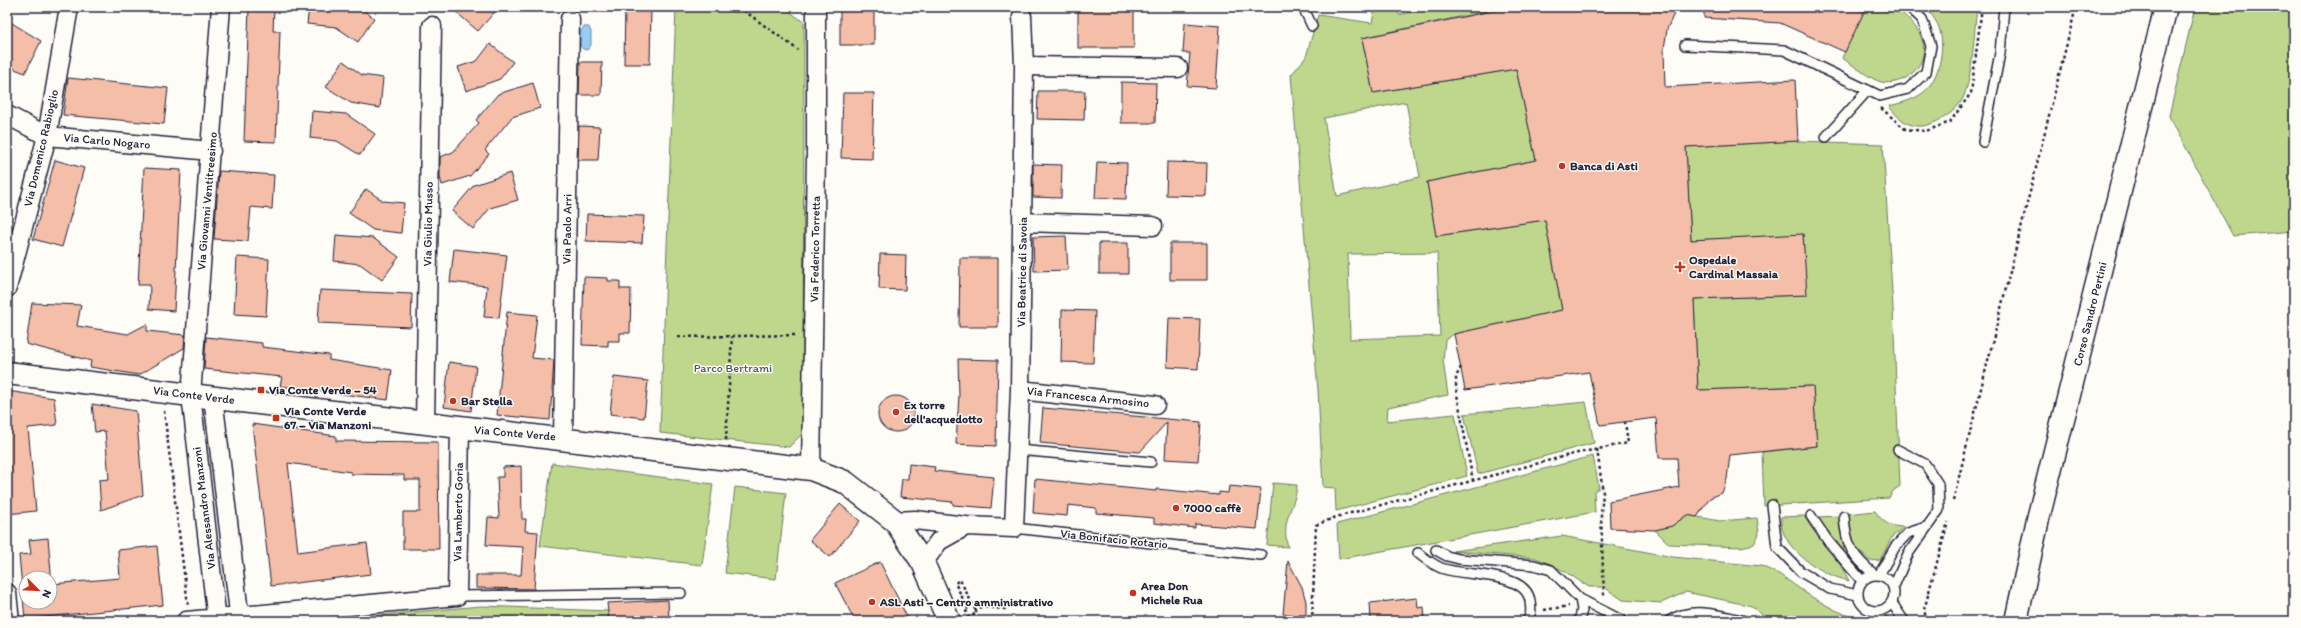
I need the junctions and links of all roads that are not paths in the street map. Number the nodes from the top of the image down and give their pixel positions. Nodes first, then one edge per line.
1 (70, 7) edge
2 (221, 7) edge
3 (816, 7) edge
4 (1303, 7) edge
5 (1909, 7) edge
6 (2004, 7) edge
7 (2166, 7) edge
8 (1022, 16) dead end
9 (570, 20) dead end
10 (432, 26) dead end
11 (1312, 26) dead end
12 (1685, 45) dead end
13 (1024, 66) junction
14 (1178, 68) dead end
15 (1868, 90) junction
16 (7, 115) edge
17 (46, 136) junction
18 (1826, 137) dead end
19 (1983, 142) dead end
20 (211, 151) junction
21 (1022, 222) junction
22 (1153, 226) dead end
23 (7, 288) edge
24 (7, 373) edge
25 (1020, 390) junction
26 (191, 395) junction
27 (213, 397) junction
28 (1155, 404) dead end
29 (425, 423) junction
30 (460, 428) junction
31 (563, 438) junction
32 (1018, 450) junction
33 (1898, 450) dead end
34 (1151, 462) dead end
35 (811, 468) junction
36 (1772, 505) dead end
37 (1811, 516) dead end
38 (1844, 516) dead end
39 (896, 522) junction
40 (966, 526) junction
41 (1926, 527) junction
42 (1014, 528) junction
43 (1436, 550) dead end
44 (1418, 553) dead end
45 (1261, 555) dead end
46 (923, 563) junction
47 (1877, 575) junction
48 (1862, 581) junction
49 (1894, 586) junction
50 (7, 593) edge
51 (681, 593) dead end
52 (1858, 595) junction
53 (457, 596) junction
54 (1580, 599) junction
55 (1892, 603) junction
56 (1874, 611) junction
57 (239, 618) edge
58 (959, 618) edge
59 (217, 619) edge
60 (10, 621) edge
61 (186, 621) edge
62 (190, 621) edge
63 (1527, 621) edge
64 (1579, 621) edge
65 (1623, 621) edge
66 (1669, 621) edge
67 (1745, 621) edge
68 (1883, 621) edge
69 (1904, 621) edge
70 (2016, 621) edge

1 - 17 street, Via Domenico Rabioglio
2 - 20 street, Via Giovanni Ventitreesimo
3 - 35 street, Via Federico Torretta
4 - 11 lane
5 - 15 lane
6 - 19 lane
7 - 70 street, Corso Sandro Pertini
8 - 13 street, Via Beatrice di Savoia
9 - 31 street, Via Paolo Arri
10 - 29 street, Via Giulio Musso
12 - 15 lane
13 - 14 street
13 - 21 street, Via Beatrice di Savoia
15 - 18 lane
16 - 17 street, Via Carlo Nogaro
17 - 20 street, Via Carlo Nogaro
17 - 23 street, Via Domenico Rabioglio
20 - 26 street, Via Giovanni Ventitreesimo
21 - 22 street
21 - 25 street, Via Beatrice di Savoia
24 - 26 street, Via Conte Verde
25 - 28 street, Via Francesca Armosino
25 - 32 street, Via Beatrice di Savoia
26 - 27 street, Via Conte Verde
26 - 59 street, Via Alessandro Manzoni
27 - 29 street, Via Conte Verde
27 - 57 street, Via Alessandro Manzoni
29 - 30 street, Via Conte Verde
30 - 31 street, Via Conte Verde
30 - 53 street, Via Lamberto Goria
31 - 35 street, Via Conte Verde
32 - 34 lane
32 - 42 street, Via Beatrice di Savoia
33 - 41 lane
35 - 39 street, Via Conte Verde
36 - 52 lane
37 - 48 lane
38 - 47 lane
39 - 40 street, Via Bonifacio Rotario
39 - 46 street, Via Conte Verde
40 - 42 street, Via Bonifacio Rotario
40 - 46 street
41 - 47 lane
41 - 49 lane
42 - 45 lane, Via Bonifacio Rotario
43 - 54 lane
44 - 63 lane
46 - 58 street, Via Conte Verde
47 - 48 lane
47 - 49 lane
48 - 52 lane
49 - 55 lane
50 - 60 street
51 - 53 lane
52 - 56 lane
53 - 57 street
54 - 64 lane
54 - 65 lane
55 - 56 lane
55 - 69 lane
56 - 68 lane
57 - 59 street
59 - 62 street
61 - 62 street
66 - 67 lane

